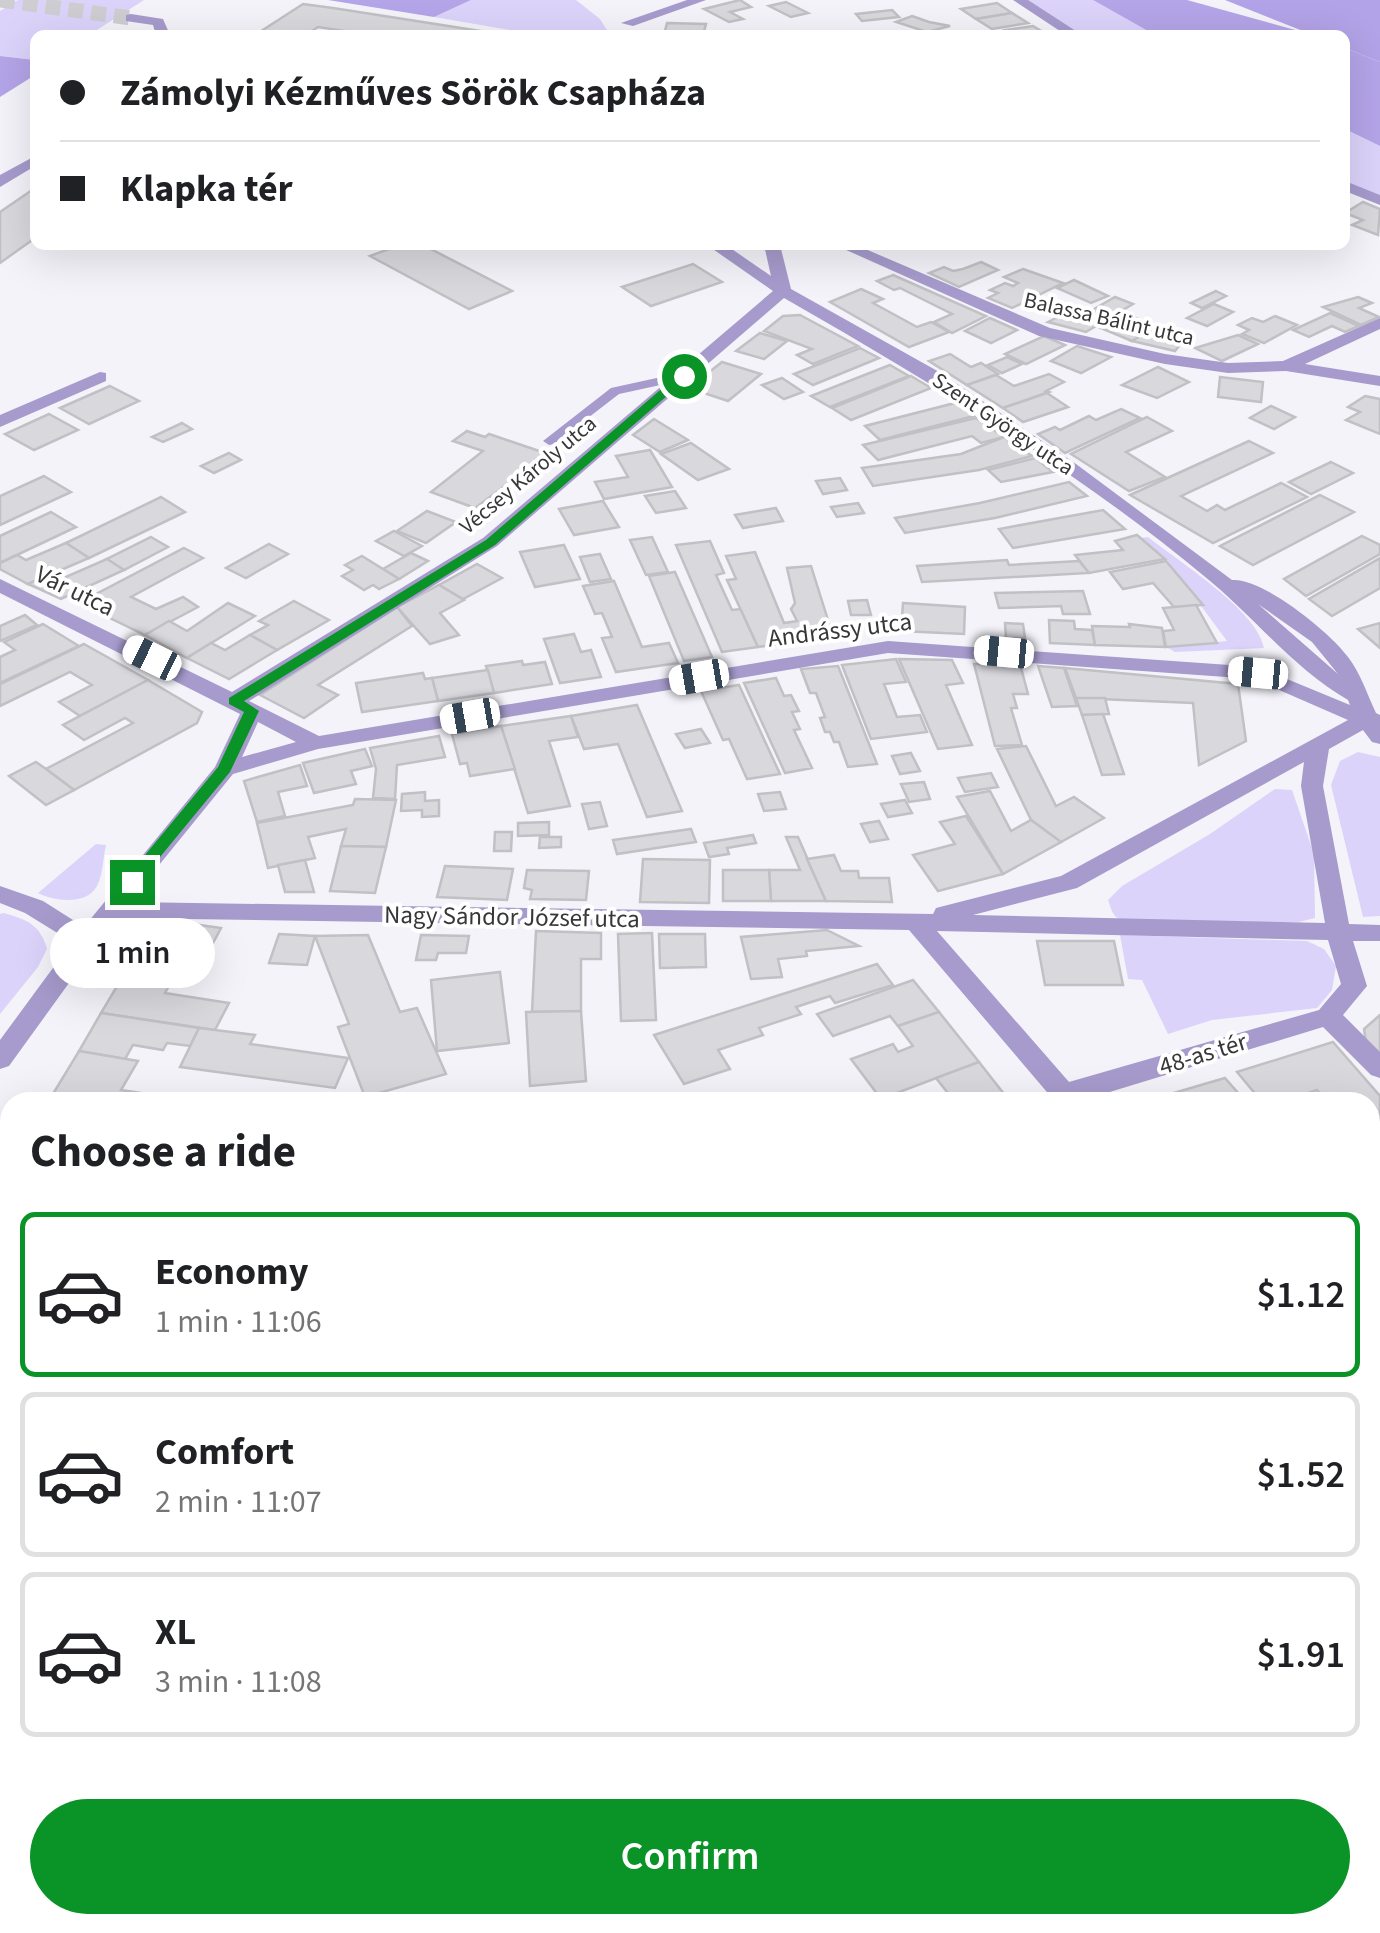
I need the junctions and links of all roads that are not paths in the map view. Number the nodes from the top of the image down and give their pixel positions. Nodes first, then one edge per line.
1 (661, 0) edge
2 (700, 0) edge
3 (1019, 0) edge
4 (131, 18) tunnel mouth
5 (632, 29) edge
6 (161, 30) edge
7 (1067, 30) edge
8 (30, 163) edge
9 (0, 182) edge
10 (1350, 188) edge
11 (1380, 200) edge
12 (722, 250) edge
13 (773, 250) edge
14 (854, 250) edge
15 (783, 291) junction
16 (1380, 324) edge
17 (1286, 366) junction
18 (684, 376) junction
19 (100, 377) dead end
20 (1380, 381) edge
21 (0, 422) edge
22 (550, 441) dead end
23 (0, 585) edge
24 (243, 706) junction
25 (1375, 725) edge
26 (316, 743) junction
27 (1318, 746) junction
28 (225, 769) junction
29 (0, 894) edge
30 (108, 910) junction
31 (916, 922) junction
32 (1340, 934) junction
33 (1380, 934) edge
34 (88, 940) junction
35 (1328, 1016) junction
36 (0, 1059) edge
37 (1380, 1068) edge
38 (1068, 1092) edge
39 (1079, 1092) edge

1 - 5 street
2 - 5 street
3 - 7 street
4 - 6 street
8 - 9 street
10 - 11 street
12 - 15 street, Szent György utca
13 - 15 street
14 - 17 street, Balassa Bálint utca
15 - 18 street, Vécsey Károly utca
15 - 25 street, Szent György utca
16 - 17 street
17 - 20 street, Balassa Bálint utca
18 - 22 lane
18 - 24 street, Vécsey Károly utca
19 - 21 street
23 - 24 street, Vár utca
24 - 26 street, Vár utca
24 - 28 street
25 - 26 street, Andrássy utca
25 - 27 street
26 - 28 street, Andrássy utca
27 - 31 street
27 - 32 street
28 - 30 street
29 - 34 street
30 - 31 street, Nagy Sándor József utca
30 - 34 street
31 - 32 street
31 - 38 street, 48-as tér
32 - 33 street
32 - 35 street
34 - 36 street
35 - 37 street
35 - 39 street, 48-as tér

